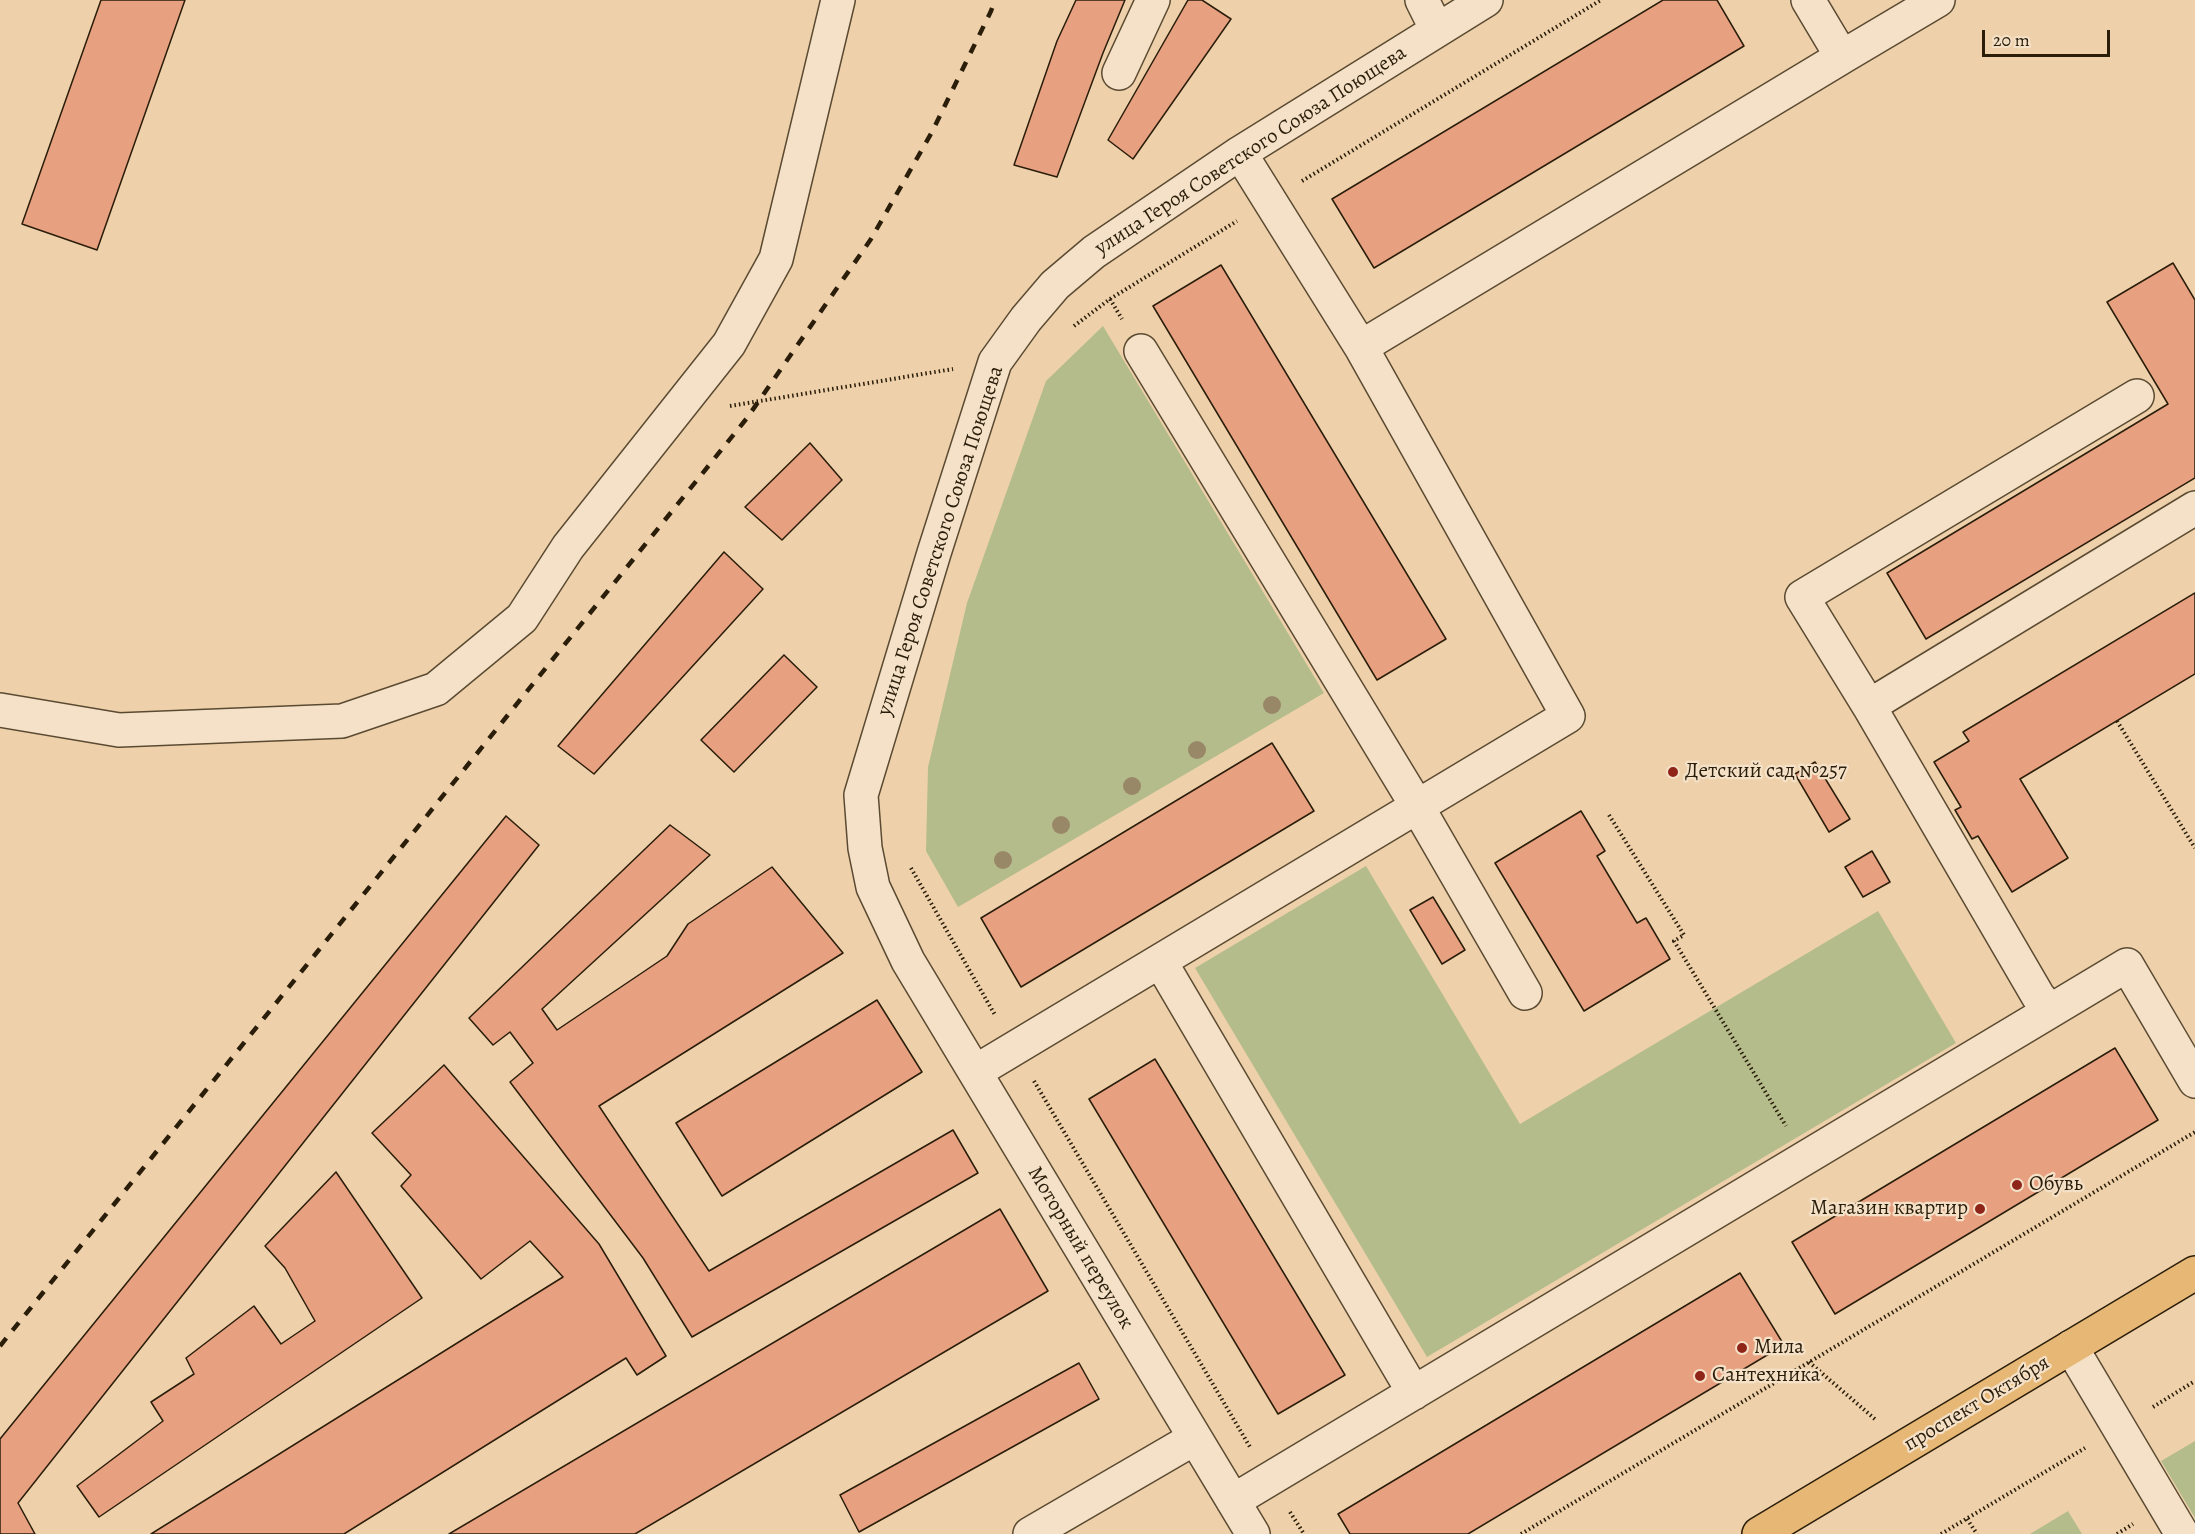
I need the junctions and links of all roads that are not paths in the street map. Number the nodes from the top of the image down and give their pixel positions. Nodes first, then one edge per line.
1 (838, 0) edge
2 (1153, 0) edge
3 (1422, 0) edge
4 (1486, 0) edge
5 (1808, 0) edge
6 (1938, 0) edge
7 (1437, 30) junction
8 (1842, 57) junction
9 (1119, 73) dead end
10 (1240, 153) junction
11 (1360, 347) junction
12 (1141, 351) dead end
13 (2138, 396) dead end
14 (2195, 508) edge
15 (1869, 706) junction
16 (0, 710) edge
17 (1418, 806) junction
18 (908, 961) joint
19 (1160, 961) junction
20 (1525, 993) dead end
21 (2050, 1011) junction
22 (975, 1072) junction
23 (2195, 1081) edge
24 (2195, 1273) edge
25 (2071, 1347) junction
26 (1414, 1393) junction
27 (1196, 1438) junction
28 (1233, 1501) junction
29 (1030, 1534) edge
30 (1253, 1534) edge
31 (1759, 1534) edge
32 (2182, 1534) edge

1 - 16 street
2 - 9 street
3 - 7 street
4 - 7 street, улица Героя Советского Союза Поющева
5 - 8 street
6 - 8 street
7 - 10 street, улица Героя Советского Союза Поющева
8 - 11 street
10 - 11 street
10 - 18 street, улица Героя Советского Союза Поющева
11 - 17 street
12 - 17 street
13 - 15 street
14 - 15 street
15 - 21 street
17 - 19 street
17 - 20 street
18 - 22 street, Моторный переулок
19 - 22 street
19 - 26 street
21 - 23 street
21 - 26 street
22 - 27 street, Моторный переулок
24 - 25 main road, проспект Октября
25 - 31 main road, проспект Октября
25 - 32 street
26 - 28 street
27 - 28 street, Моторный переулок
27 - 29 street
28 - 30 street, Моторный переулок

